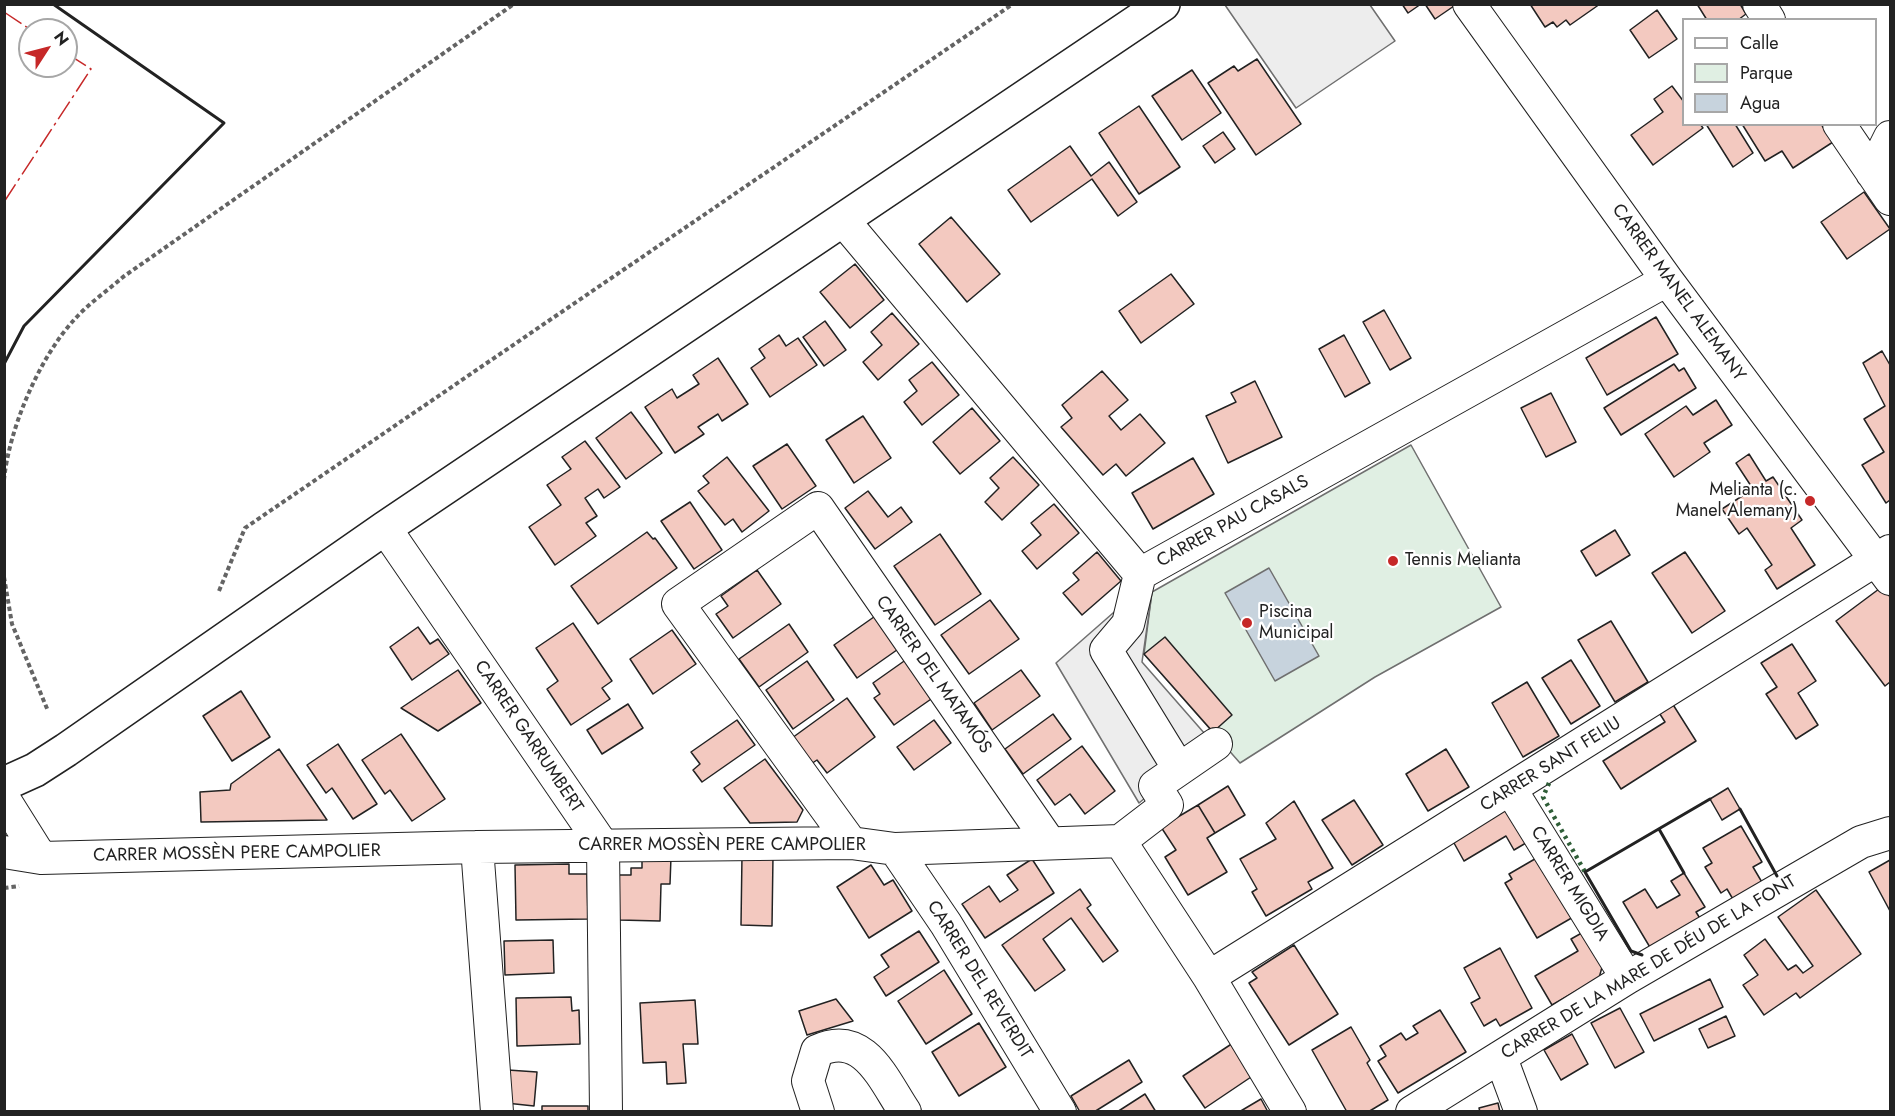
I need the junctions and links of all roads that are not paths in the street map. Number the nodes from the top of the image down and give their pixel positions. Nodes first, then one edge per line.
1 (1163, 4) edge
2 (1468, 4) edge
3 (1759, 4) edge
4 (1768, 18) edge
5 (1840, 126) edge
6 (1890, 137) edge
7 (1872, 173) junction
8 (1890, 199) edge
9 (843, 220) junction
10 (1667, 280) junction
11 (385, 528) junction
12 (1886, 563) edge
13 (1140, 574) junction
14 (1216, 744) dead end
15 (1179, 769) junction
16 (4, 783) edge
17 (1511, 790) junction
18 (4, 799) edge
19 (1890, 833) edge
20 (1120, 841) junction
21 (1049, 842) junction
22 (850, 843) junction
23 (603, 846) junction
24 (477, 847) junction
25 (895, 849) junction
26 (4, 852) edge
27 (41, 858) junction
28 (1209, 977) junction
29 (1627, 978) junction
30 (1501, 1058) junction
31 (497, 1112) edge
32 (606, 1112) edge
33 (818, 1112) edge
34 (905, 1112) edge
35 (1060, 1112) edge
36 (1290, 1112) edge
37 (1412, 1112) edge
38 (1521, 1112) edge

1 - 9 main road
2 - 10 street, CARRER MANEL ALEMANY
3 - 4 street
5 - 7 street
6 - 7 street
7 - 8 street
9 - 11 main road
9 - 13 street, CARRER PAU CASALS
10 - 12 street, CARRER MANEL ALEMANY
10 - 13 street, CARRER PAU CASALS
11 - 16 main road
11 - 23 street, CARRER GARRUMBERT
12 - 17 street, CARRER SANT FELIU
13 - 15 street
14 - 15 street
15 - 20 street
17 - 28 street, CARRER SANT FELIU
17 - 29 street, CARRER MIGDIA
18 - 27 street
19 - 29 street, CARRER DE LA MARE DE DÉU DE LA FONT
20 - 21 street, CARRER MOSSÈN PERE CAMPOLIER
20 - 28 street
21 - 22 street, CARRER DEL MATAMÓS
21 - 25 street, CARRER MOSSÈN PERE CAMPOLIER
22 - 23 street, CARRER MOSSÈN PERE CAMPOLIER
22 - 25 street, CARRER MOSSÈN PERE CAMPOLIER
23 - 24 street, CARRER MOSSÈN PERE CAMPOLIER
23 - 32 street
24 - 27 street, CARRER MOSSÈN PERE CAMPOLIER
24 - 31 street
25 - 35 street, CARRER DEL REVERDIT
26 - 27 street, CARRER MOSSÈN PERE CAMPOLIER
28 - 36 street
29 - 30 street, CARRER DE LA MARE DE DÉU DE LA FONT
30 - 37 street, CARRER DE LA MARE DE DÉU DE LA FONT
30 - 38 street
33 - 34 street

